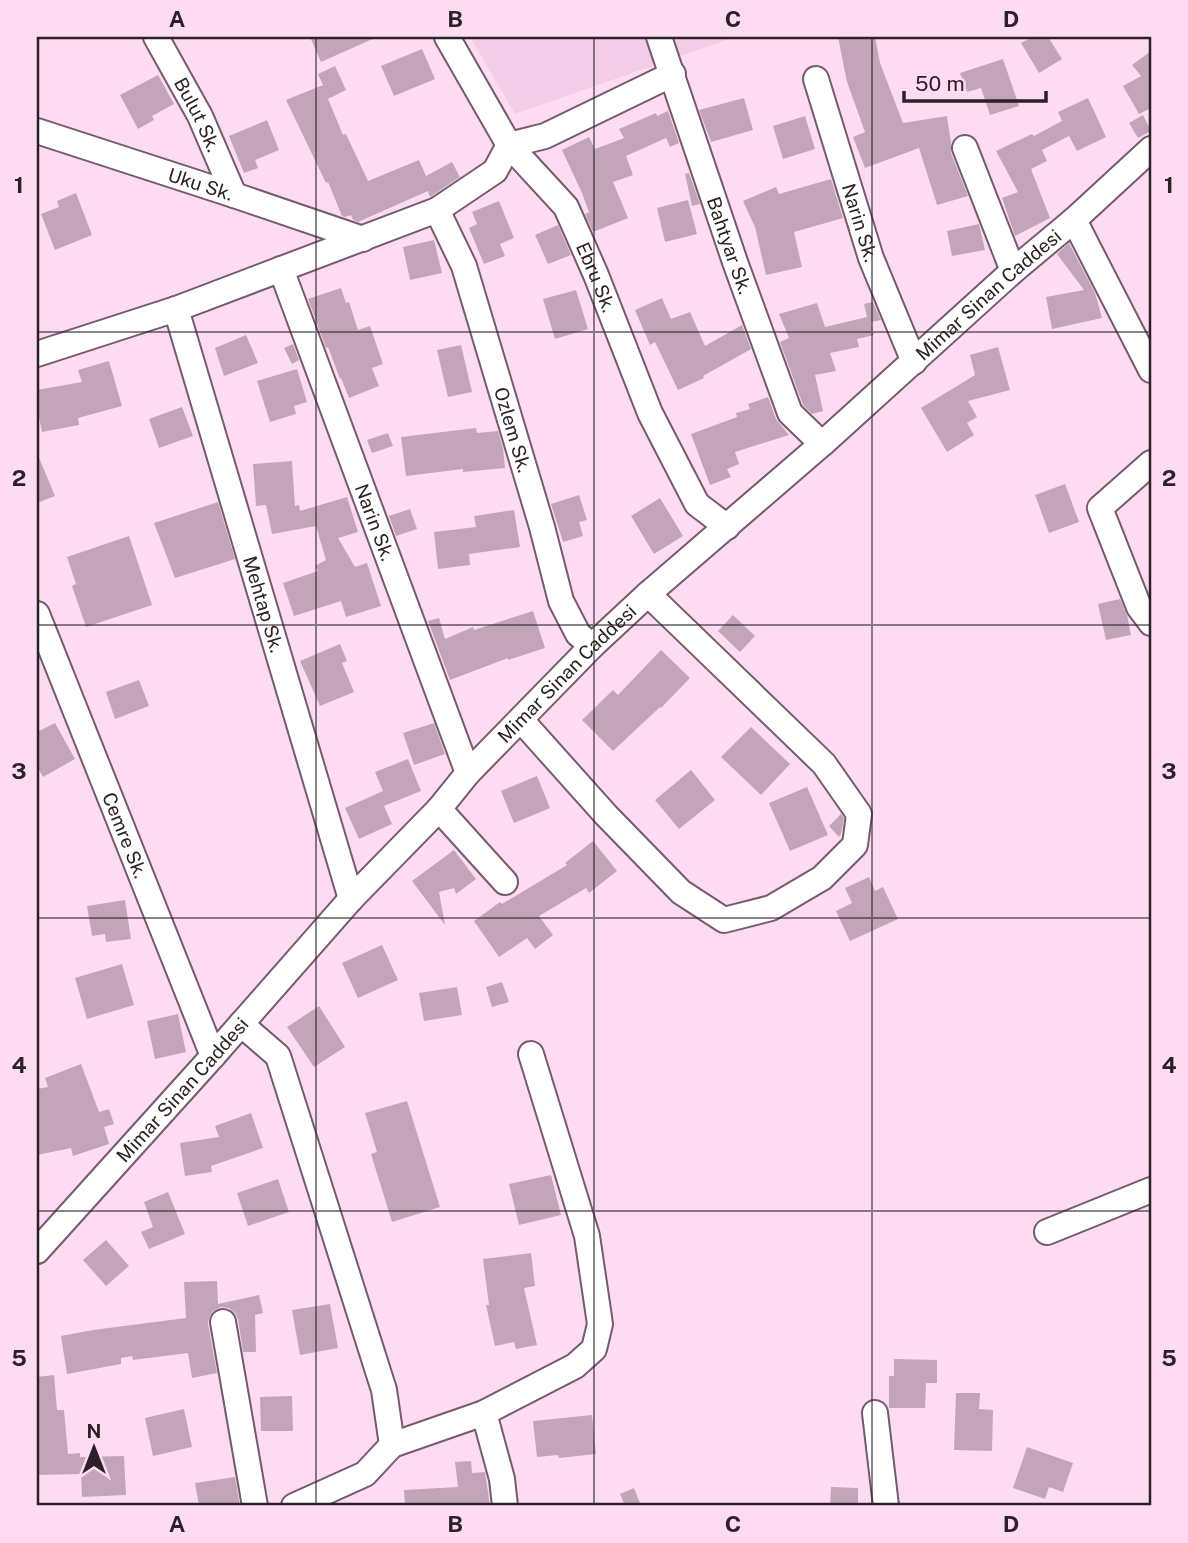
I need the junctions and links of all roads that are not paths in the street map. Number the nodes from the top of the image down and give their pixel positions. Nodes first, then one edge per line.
1 (156, 37) edge
2 (447, 37) edge
3 (659, 37) edge
4 (673, 74) junction
5 (816, 79) dead end
6 (37, 131) edge
7 (509, 145) junction
8 (965, 148) dead end
9 (1151, 149) edge
10 (234, 195) junction
11 (437, 210) junction
12 (1074, 220) junction
13 (363, 239) junction
14 (281, 269) junction
15 (1013, 271) junction
16 (176, 309) junction
17 (37, 354) edge
18 (914, 362) junction
19 (1151, 370) edge
20 (822, 444) junction
21 (1151, 463) edge
22 (727, 527) junction
23 (648, 594) junction
24 (37, 614) edge
25 (1151, 622) edge
26 (592, 646) junction
27 (521, 720) junction
28 (468, 773) junction
29 (439, 809) junction
30 (505, 882) dead end
31 (351, 899) junction
32 (241, 1024) junction
33 (531, 1054) dead end
34 (213, 1056) junction
35 (1151, 1190) edge
36 (1047, 1233) dead end
37 (37, 1251) edge
38 (223, 1322) dead end
39 (484, 1413) junction
40 (875, 1413) dead end
41 (392, 1445) junction
42 (322, 1500) edge
43 (256, 1506) edge
44 (294, 1506) edge
45 (505, 1506) edge
46 (886, 1506) edge

1 - 10 street, Bulut Sk.
2 - 7 street, Ebru Sk.
3 - 4 street, Bahtyar Sk.
4 - 7 street
4 - 20 street, Bahtyar Sk.
5 - 18 street, Narin Sk.
6 - 10 street, Uku Sk.
7 - 11 street
7 - 22 street, Ebru Sk.
8 - 15 street
9 - 12 street, Mimar Sinan Caddesi
10 - 13 street, Uku Sk.
11 - 13 street
11 - 26 street, Ozlem Sk.
12 - 15 street, Mimar Sinan Caddesi
12 - 19 street
13 - 14 street
14 - 16 street
14 - 28 street, Narin Sk.
15 - 18 street, Mimar Sinan Caddesi
16 - 17 street
16 - 31 street, Mehtap Sk.
18 - 20 street, Mimar Sinan Caddesi
20 - 22 street, Mimar Sinan Caddesi
21 - 25 street
22 - 23 street, Mimar Sinan Caddesi
23 - 26 street, Mimar Sinan Caddesi
23 - 27 street
24 - 34 street, Cemre Sk.
26 - 27 street, Mimar Sinan Caddesi
27 - 28 street, Mimar Sinan Caddesi
28 - 29 street, Mimar Sinan Caddesi
29 - 30 street
29 - 31 street, Mimar Sinan Caddesi
31 - 32 street, Mimar Sinan Caddesi
32 - 34 street, Mimar Sinan Caddesi
32 - 41 street
33 - 39 street
34 - 37 street, Mimar Sinan Caddesi
35 - 36 street
38 - 43 street
39 - 41 street
39 - 45 street
40 - 46 street
41 - 42 street
42 - 44 street

